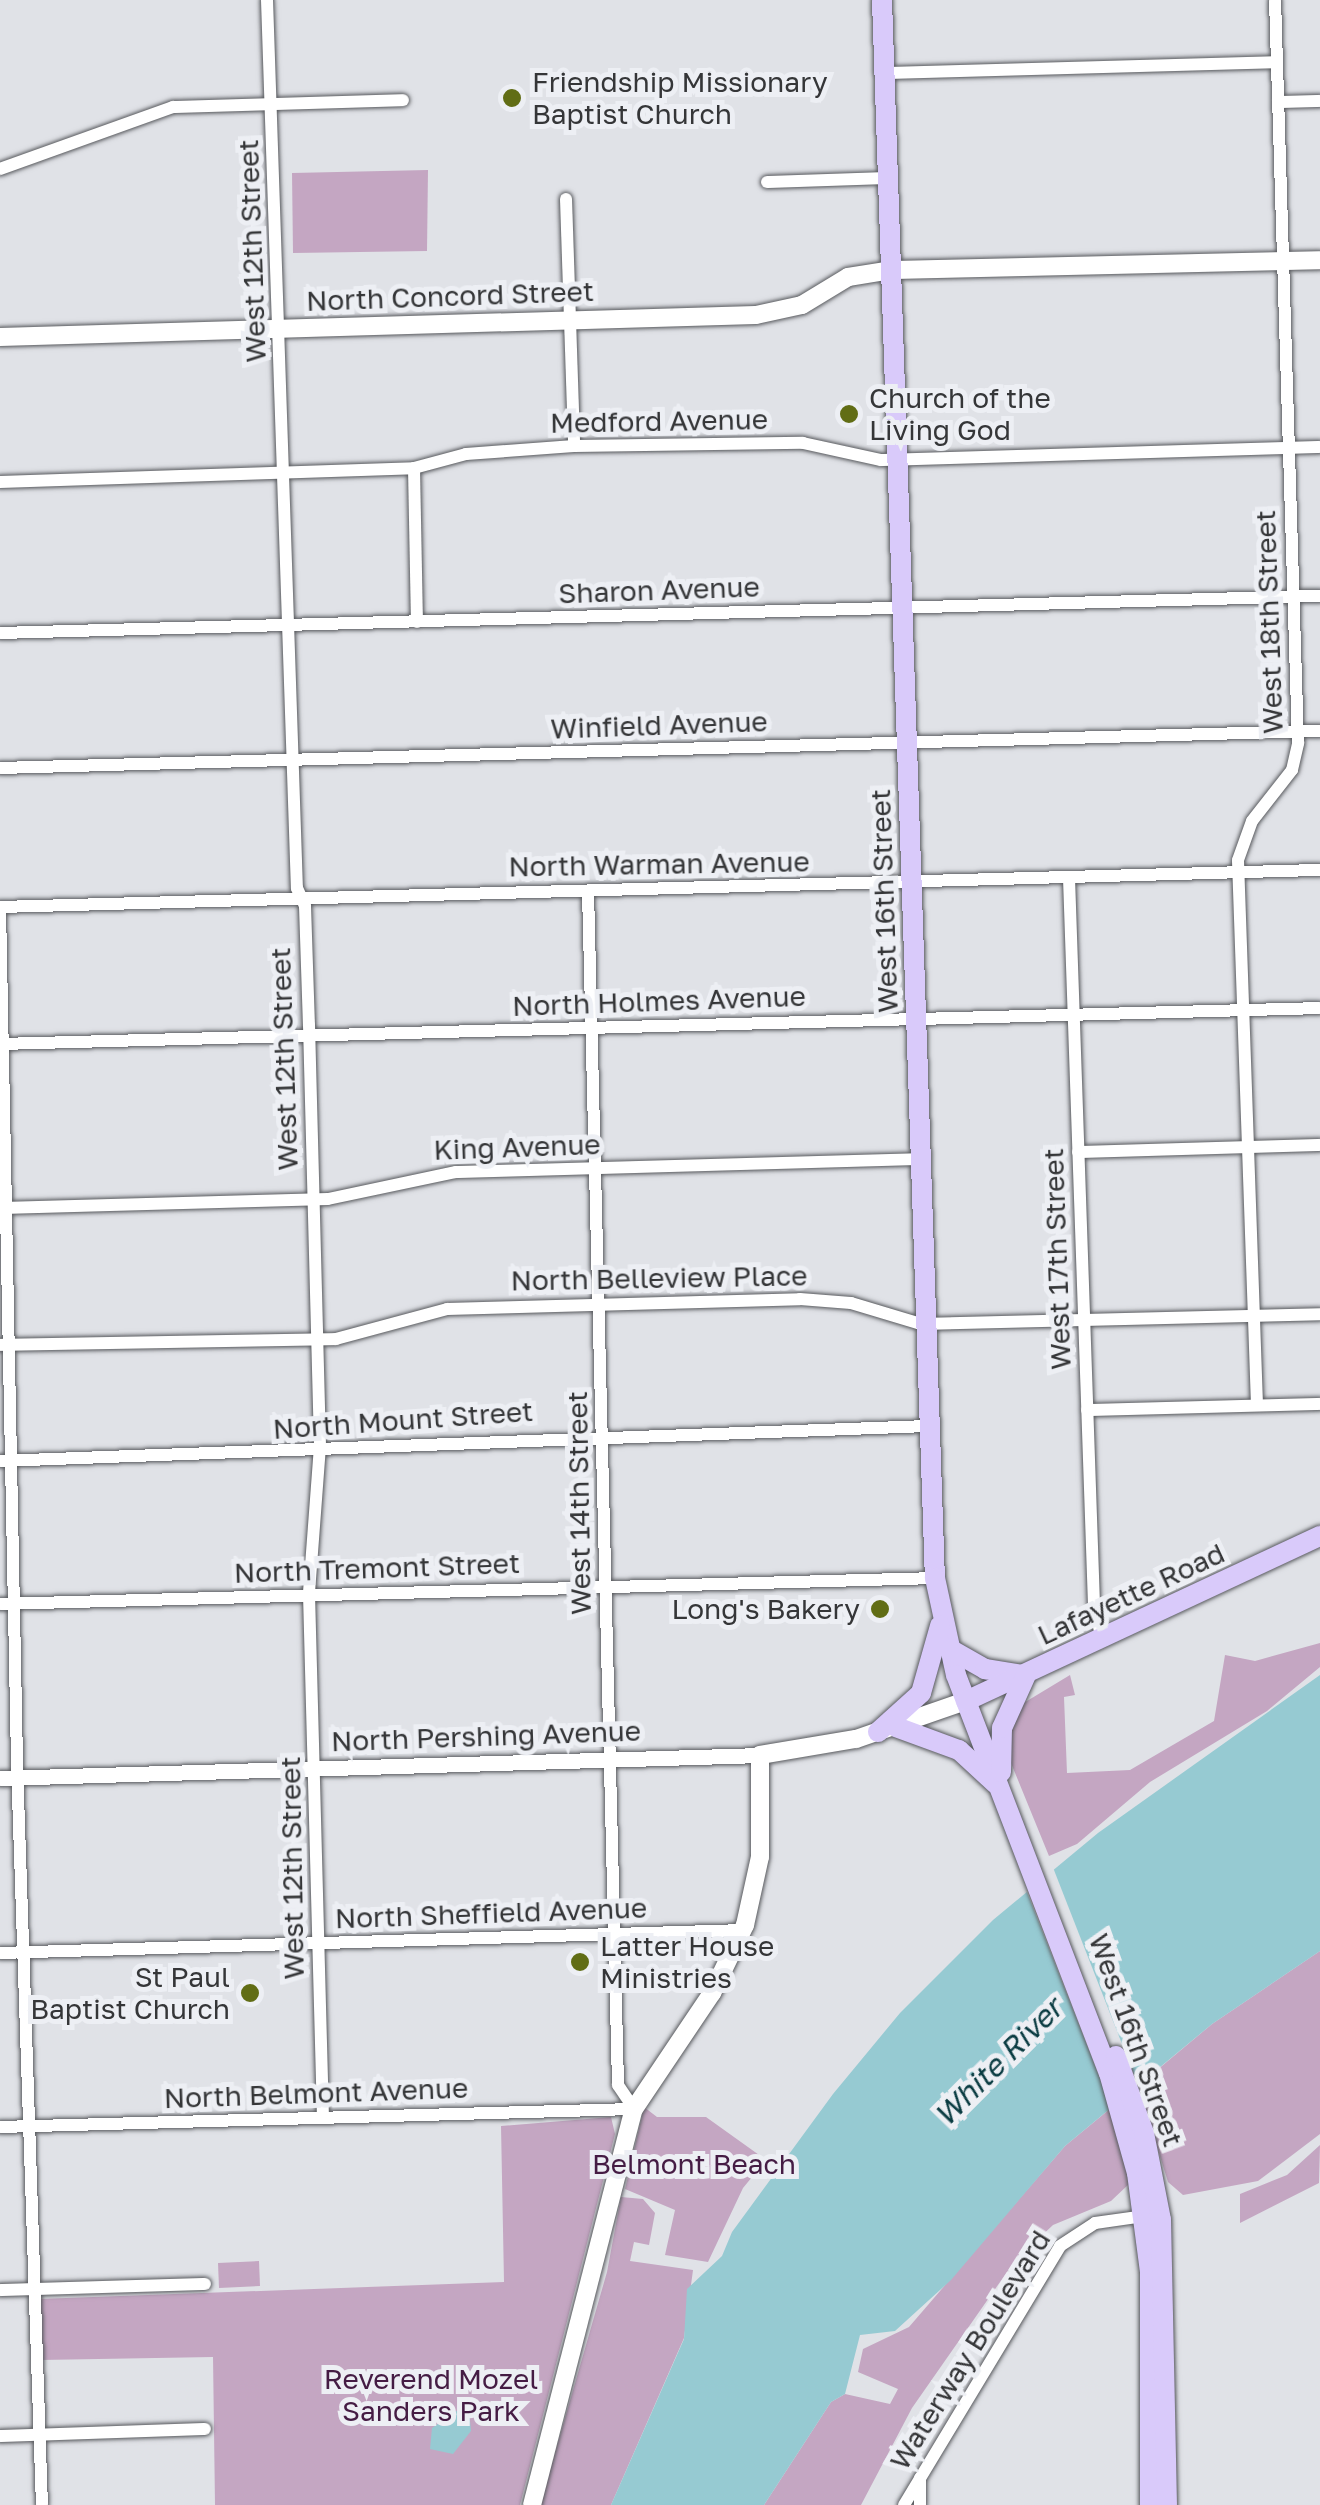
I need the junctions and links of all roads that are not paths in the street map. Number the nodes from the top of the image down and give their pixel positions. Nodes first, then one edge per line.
1 (266, 0) edge
2 (882, 0) edge
3 (1275, 0) edge
4 (1277, 62) junction
5 (885, 72) junction
6 (403, 100) dead end
7 (1320, 101) edge
8 (1278, 102) junction
9 (271, 103) junction
10 (0, 168) edge
11 (888, 178) junction
12 (767, 182) dead end
13 (566, 198) dead end
14 (1320, 260) edge
15 (1283, 262) junction
16 (892, 270) junction
17 (572, 320) junction
18 (280, 329) junction
19 (0, 337) edge
20 (574, 446) junction
21 (1320, 447) edge
22 (1290, 448) junction
23 (898, 459) junction
24 (414, 468) junction
25 (283, 472) junction
26 (0, 482) edge
27 (1320, 596) edge
28 (1294, 597) junction
29 (902, 608) junction
30 (417, 622) junction
31 (288, 626) junction
32 (0, 634) edge
33 (1320, 731) edge
34 (1298, 732) junction
35 (906, 743) junction
36 (293, 760) junction
37 (0, 768) edge
38 (1320, 870) edge
39 (1240, 872) junction
40 (1069, 878) junction
41 (912, 882) junction
42 (588, 891) junction
43 (301, 898) junction
44 (0, 907) edge
45 (1320, 1008) edge
46 (1243, 1010) junction
47 (1074, 1014) junction
48 (916, 1019) junction
49 (592, 1028) junction
50 (309, 1036) junction
51 (2, 1044) edge
52 (1320, 1145) edge
53 (1248, 1147) junction
54 (1078, 1152) junction
55 (920, 1159) junction
56 (595, 1168) junction
57 (313, 1199) junction
58 (4, 1208) edge
59 (598, 1305) junction
60 (1320, 1314) edge
61 (1253, 1315) junction
62 (1084, 1320) junction
63 (926, 1324) junction
64 (317, 1340) junction
65 (5, 1346) edge
66 (1320, 1404) edge
67 (1257, 1405) junction
68 (1087, 1410) junction
69 (929, 1426) junction
70 (602, 1435) junction
71 (319, 1452) junction
72 (6, 1461) edge
73 (1320, 1536) edge
74 (935, 1578) junction
75 (606, 1586) junction
76 (309, 1594) junction
77 (7, 1604) edge
78 (941, 1619) junction
79 (1102, 1638) junction
80 (948, 1648) junction
81 (1026, 1675) junction
82 (966, 1701) junction
83 (887, 1730) junction
84 (760, 1755) junction
85 (610, 1760) junction
86 (314, 1769) junction
87 (0, 1778) edge
88 (18, 1778) junction
89 (1002, 1789) junction
90 (743, 1930) junction
91 (615, 1934) junction
92 (318, 1943) junction
93 (23, 1952) junction
94 (0, 1953) edge
95 (634, 2109) junction
96 (323, 2118) junction
97 (27, 2126) junction
98 (0, 2127) edge
99 (1136, 2135) junction
100 (1144, 2216) junction
101 (206, 2284) dead end
102 (33, 2289) junction
103 (0, 2290) edge
104 (205, 2429) dead end
105 (39, 2434) junction
106 (0, 2436) edge
107 (920, 2474) junction
108 (42, 2505) edge
109 (532, 2505) edge
110 (904, 2505) edge
111 (920, 2505) edge
112 (1150, 2505) edge
113 (1167, 2505) edge

1 - 9 street, West 12th Street
2 - 5 main road, West 16th Street
3 - 4 street, West 18th Street
4 - 5 street
4 - 8 street, West 18th Street
5 - 11 main road, West 16th Street
6 - 9 street
7 - 8 street
8 - 15 street, West 18th Street
9 - 10 street
9 - 18 street, West 12th Street
11 - 12 street
11 - 16 main road, West 16th Street
13 - 17 street
14 - 15 main road, North Concord Street
15 - 16 main road, North Concord Street
15 - 22 street, West 18th Street
16 - 17 main road, North Concord Street
16 - 23 main road, West 16th Street
17 - 18 main road, North Concord Street
17 - 20 street
18 - 19 main road, North Concord Street
18 - 25 street, West 12th Street
20 - 23 street, Medford Avenue
20 - 24 street, Medford Avenue
21 - 22 street, Medford Avenue
22 - 23 street, Medford Avenue
22 - 28 street, West 18th Street
23 - 29 main road, West 16th Street
24 - 25 street, Medford Avenue
24 - 30 street
25 - 26 street, Medford Avenue
25 - 31 street, West 12th Street
27 - 28 street, Sharon Avenue
28 - 29 street, Sharon Avenue
28 - 34 street, West 18th Street
29 - 30 street, Sharon Avenue
29 - 35 main road, West 16th Street
30 - 31 street, Sharon Avenue
31 - 32 street, Sharon Avenue
31 - 36 street, West 12th Street
33 - 34 street, Winfield Avenue
34 - 35 street, Winfield Avenue
34 - 39 street, West 18th Street
35 - 36 street, Winfield Avenue
35 - 41 main road, West 16th Street
36 - 37 street, Winfield Avenue
36 - 43 street, West 12th Street
38 - 39 street, North Warman Avenue
39 - 40 street, North Warman Avenue
39 - 46 street, West 18th Street
40 - 41 street, North Warman Avenue
40 - 47 street, West 17th Street
41 - 42 street, North Warman Avenue
41 - 48 main road, West 16th Street
42 - 43 street, North Warman Avenue
42 - 49 street, West 14th Street
43 - 44 street, North Warman Avenue
43 - 50 street, West 12th Street
44 - 51 street
45 - 46 street, North Holmes Avenue
46 - 47 street, North Holmes Avenue
46 - 53 street, West 18th Street
47 - 48 street, North Holmes Avenue
47 - 54 street, West 17th Street
48 - 49 street, North Holmes Avenue
48 - 55 main road, West 16th Street
49 - 50 street, North Holmes Avenue
49 - 56 street, West 14th Street
50 - 51 street, North Holmes Avenue
50 - 57 street, West 12th Street
51 - 58 street
52 - 53 street
53 - 54 street
53 - 61 street, West 18th Street
54 - 62 street, West 17th Street
55 - 56 street, King Avenue
55 - 63 main road, West 16th Street
56 - 57 street, King Avenue
56 - 59 street, West 14th Street
57 - 58 street, King Avenue
57 - 64 street, West 12th Street
58 - 65 street
59 - 63 street, North Belleview Place
59 - 64 street, North Belleview Place
59 - 70 street, West 14th Street
60 - 61 street, North Belleview Place
61 - 62 street, North Belleview Place
61 - 67 street, West 18th Street
62 - 63 street, North Belleview Place
62 - 68 street, West 17th Street
63 - 69 main road, West 16th Street
64 - 65 street, North Belleview Place
64 - 71 street, West 12th Street
65 - 72 street
66 - 67 street
67 - 68 street
68 - 79 street, West 17th Street
69 - 70 street, North Mount Street
69 - 74 main road, West 16th Street
70 - 71 street, North Mount Street
70 - 75 street, West 14th Street
71 - 72 street, North Mount Street
71 - 76 street, West 12th Street
72 - 77 street
73 - 79 main road, Lafayette Road
74 - 75 street, North Tremont Street
74 - 78 main road, West 16th Street
75 - 76 street, North Tremont Street
75 - 85 street, West 14th Street
76 - 77 street, North Tremont Street
76 - 86 street, West 12th Street
77 - 88 street
78 - 80 main road, West 16th Street
78 - 83 main road
79 - 81 main road, Lafayette Road
80 - 81 main road
80 - 82 main road, West 16th Street
81 - 82 main road, Lafayette Road
81 - 89 main road
82 - 83 main road, North Pershing Avenue
82 - 89 main road, West 16th Street
83 - 84 main road, North Pershing Avenue
83 - 89 main road
84 - 85 street, North Pershing Avenue
84 - 90 main road
85 - 86 street, North Pershing Avenue
85 - 91 street, West 14th Street
86 - 88 street, North Pershing Avenue
86 - 92 street, West 12th Street
87 - 88 street, North Pershing Avenue
88 - 93 street
89 - 99 main road, West 16th Street
90 - 91 street, North Sheffield Avenue
90 - 95 main road
91 - 92 street, North Sheffield Avenue
91 - 95 street, West 14th Street
92 - 93 street, North Sheffield Avenue
92 - 96 street, West 12th Street
93 - 94 street, North Sheffield Avenue
93 - 97 street
95 - 96 street, North Belmont Avenue
95 - 109 main road
96 - 97 street, North Belmont Avenue
97 - 98 street, North Belmont Avenue
97 - 102 street
99 - 100 main road, West 16th Street
99 - 113 main road, West 16th Street
100 - 107 street, Waterway Boulevard
100 - 112 main road, West 16th Street
101 - 102 street
102 - 103 street
102 - 105 street
104 - 105 street
105 - 106 street
105 - 108 street
107 - 110 street, Waterway Boulevard
107 - 111 street

